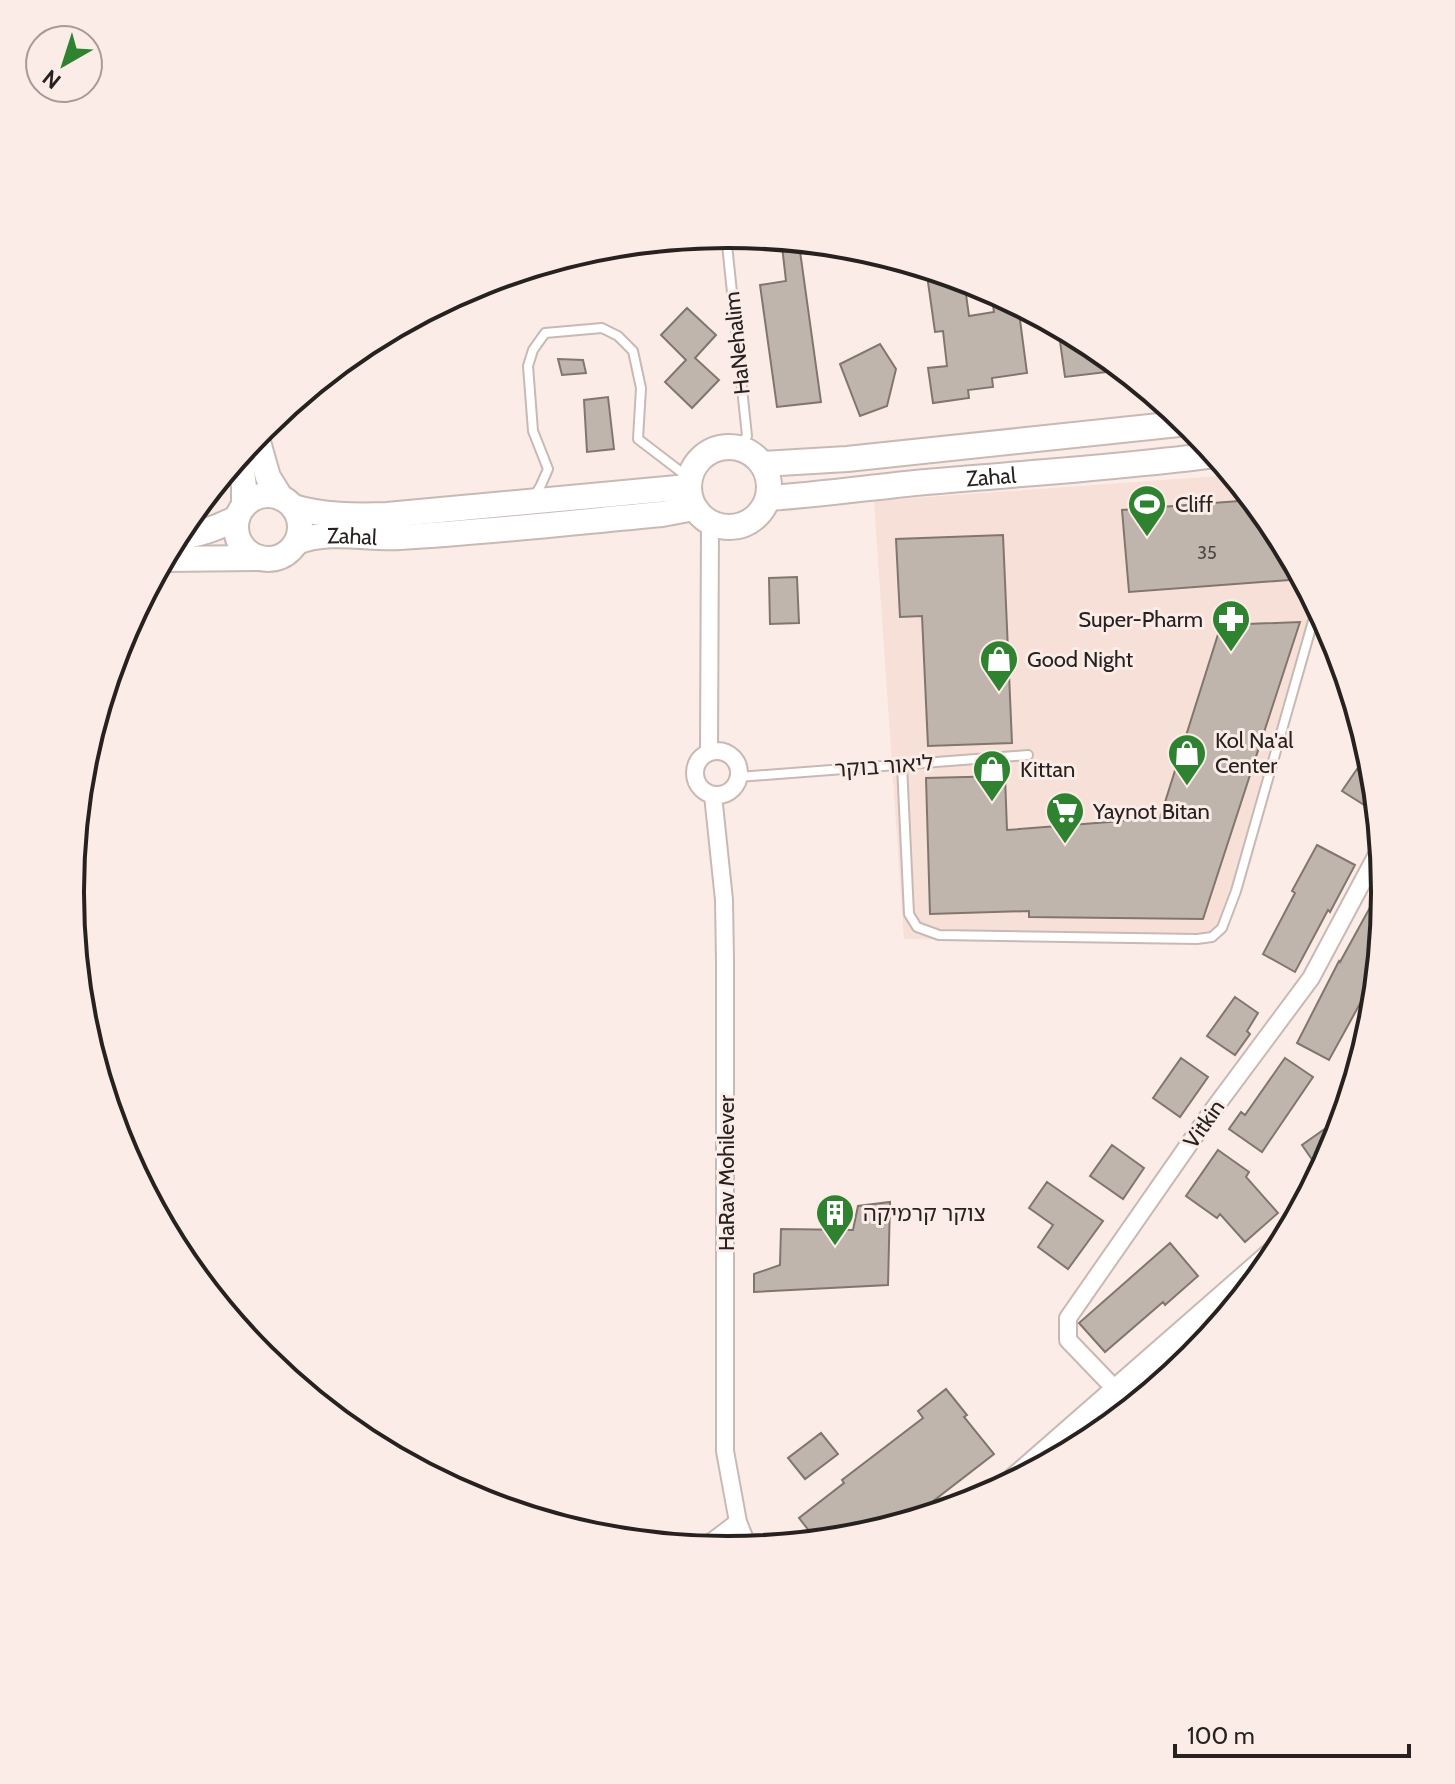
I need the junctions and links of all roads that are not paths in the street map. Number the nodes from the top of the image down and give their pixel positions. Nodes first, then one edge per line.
1 (727, 248) edge
2 (1170, 425) edge
3 (738, 448) junction
4 (260, 450) edge
5 (1201, 457) edge
6 (762, 464) junction
7 (242, 470) edge
8 (768, 498) junction
9 (695, 499) junction
10 (530, 502) junction
11 (287, 503) junction
12 (241, 512) junction
13 (191, 536) edge
14 (297, 542) junction
15 (259, 558) junction
16 (177, 559) edge
17 (1312, 624) edge
18 (709, 752) junction
19 (1028, 755) dead end
20 (902, 765) junction
21 (739, 777) junction
22 (713, 795) junction
23 (1370, 867) edge
24 (1235, 1288) edge
25 (1117, 1391) junction
26 (1054, 1446) edge
27 (738, 1522) junction
28 (743, 1535) edge
29 (720, 1536) edge

1 - 3 lane, HaNehalim
2 - 6 main road, Zahal
3 - 6 main road
3 - 9 main road
4 - 11 main road
5 - 8 main road, Zahal
6 - 8 main road
7 - 12 main road
8 - 9 main road
9 - 10 main road, Zahal
9 - 10 lane
9 - 14 main road, Zahal
9 - 18 street
10 - 11 main road, Zahal
11 - 12 main road
11 - 14 main road
12 - 13 main road
12 - 15 main road
14 - 15 main road
15 - 16 main road
17 - 20 lane
18 - 21 street
18 - 22 street
19 - 20 lane, ליאור בוקר
20 - 21 lane, ליאור בוקר
21 - 22 street
22 - 27 street, HaRav Mohilever
23 - 25 street, Vitkin
24 - 25 main road
25 - 26 main road
27 - 28 street, HaRav Mohilever
27 - 29 street

